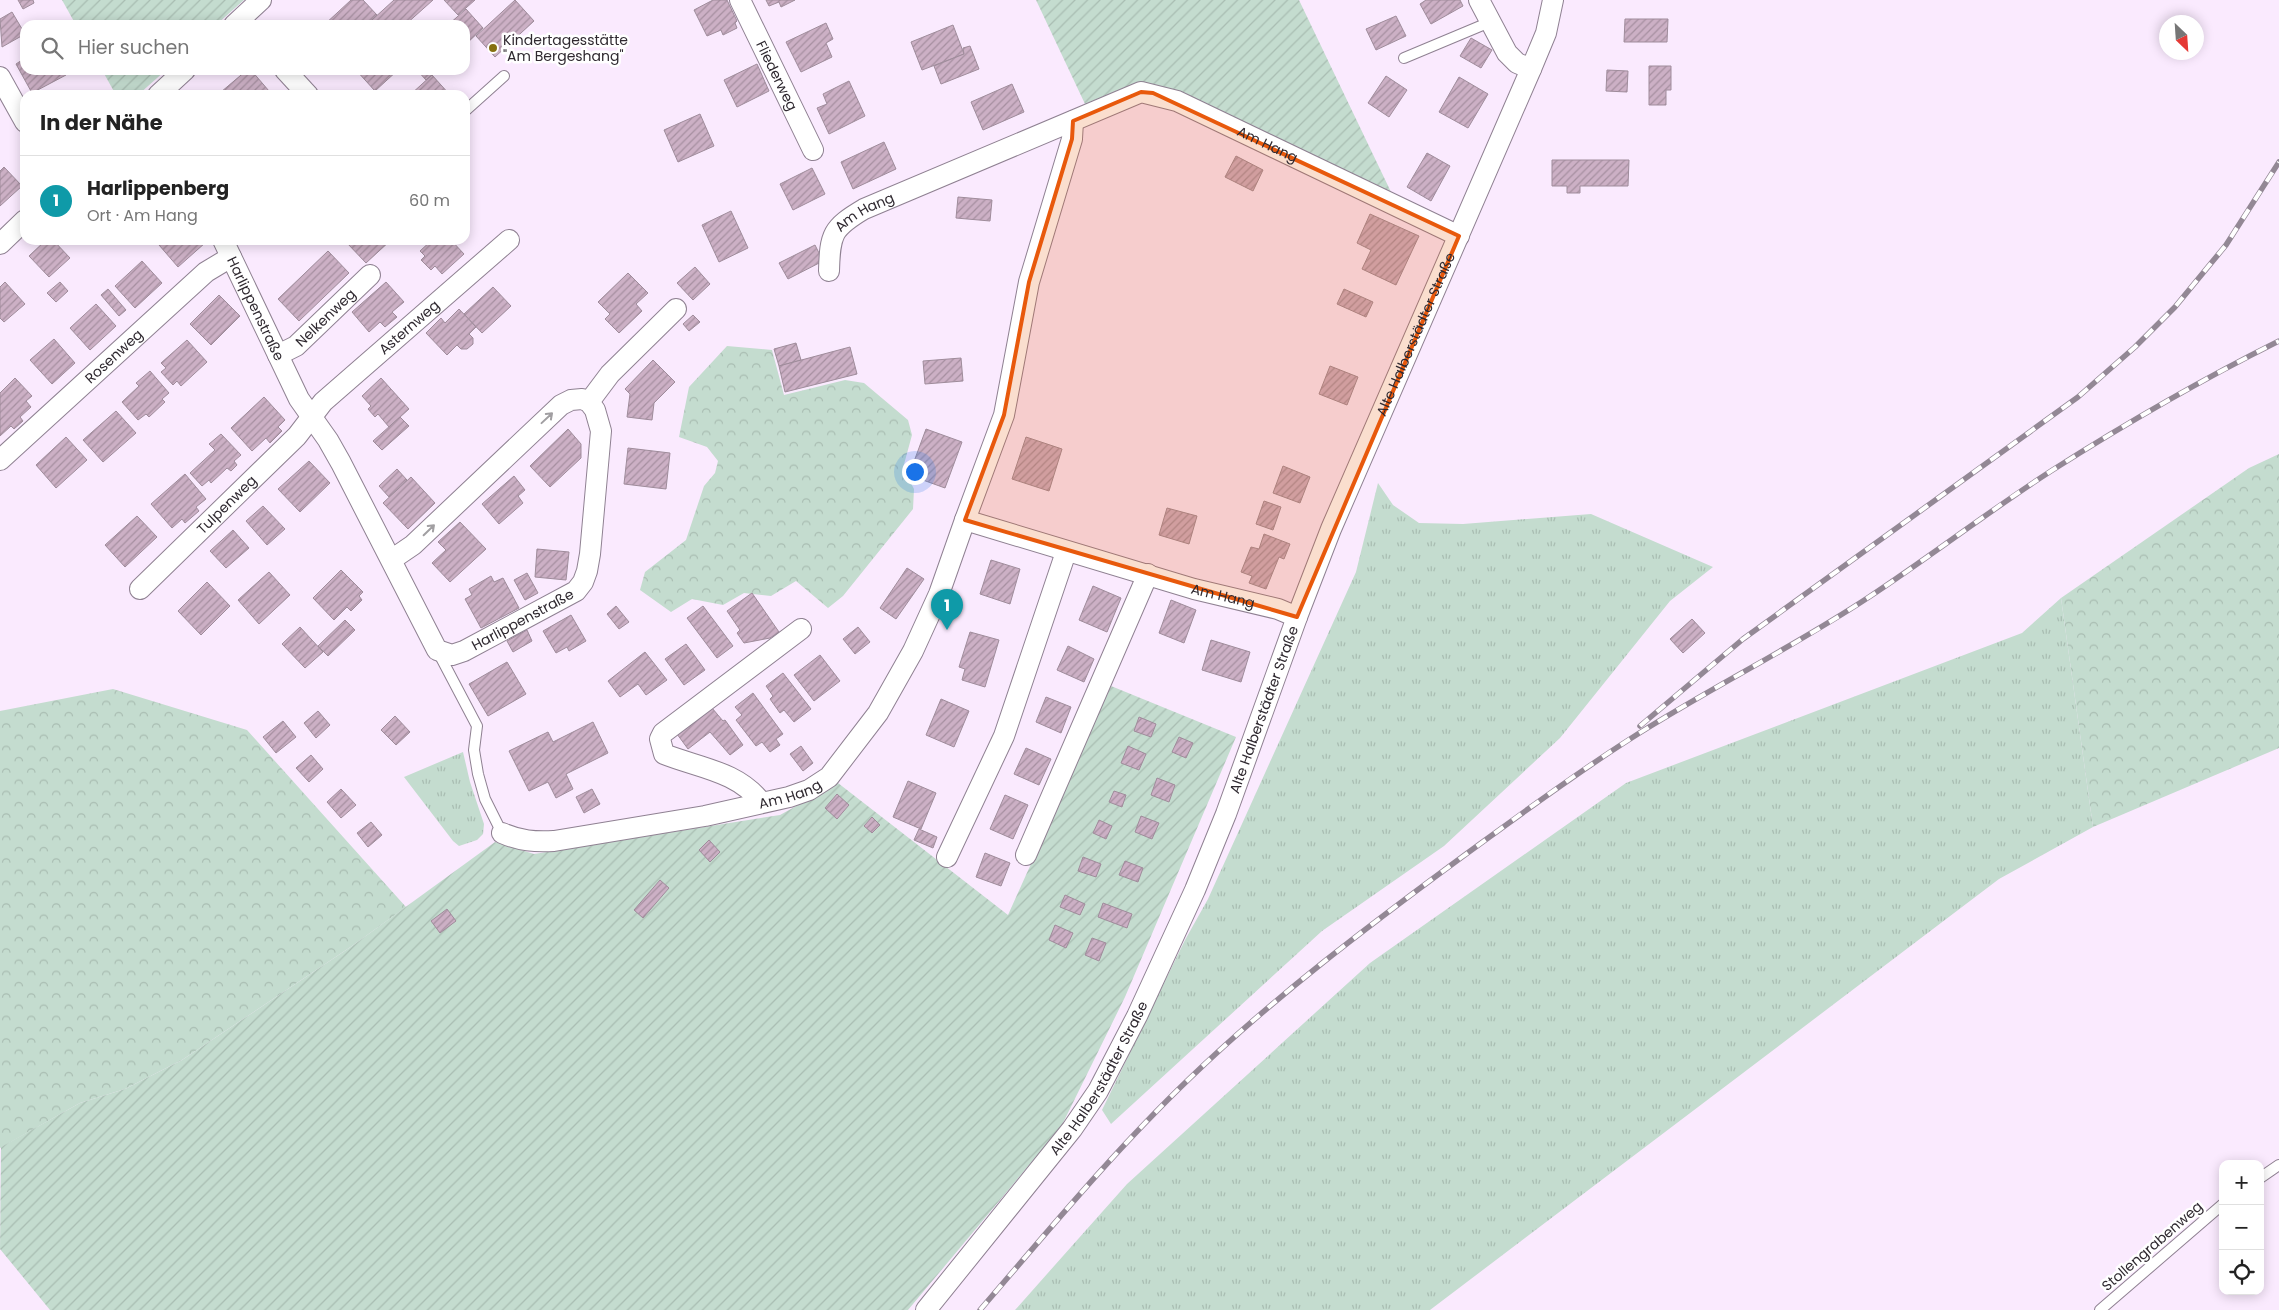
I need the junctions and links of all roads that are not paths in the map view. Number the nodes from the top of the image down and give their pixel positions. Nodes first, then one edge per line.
1 (261, 0) edge
2 (740, 0) edge
3 (1479, 0) edge
4 (1553, 0) edge
5 (242, 20) edge
6 (1490, 22) junction
7 (1404, 58) dead end
8 (1531, 69) junction
9 (180, 75) edge
10 (290, 75) edge
11 (504, 76) dead end
12 (0, 78) edge
13 (163, 90) edge
14 (303, 90) edge
15 (470, 107) edge
16 (20, 113) edge
17 (1073, 121) junction
18 (813, 150) dead end
19 (20, 225) edge
20 (1459, 236) junction
21 (509, 240) dead end
22 (0, 244) edge
23 (227, 249) edge
24 (829, 271) dead end
25 (370, 275) dead end
26 (676, 309) dead end
27 (278, 355) junction
28 (589, 402) junction
29 (311, 417) junction
30 (0, 460) edge
31 (964, 520) junction
32 (1066, 552) junction
33 (391, 560) junction
34 (1148, 574) junction
35 (140, 589) dead end
36 (1297, 617) junction
37 (801, 629) dead end
38 (437, 650) junction
39 (761, 802) junction
40 (502, 833) joint
41 (1026, 855) dead end
42 (947, 857) dead end
43 (2279, 1165) edge
44 (2264, 1175) edge
45 (2222, 1205) edge
46 (926, 1310) edge
47 (2100, 1310) edge

1 - 5 street
2 - 18 street, Fliederweg
3 - 6 street
4 - 8 street, Alte Halberstädter Straße
6 - 7 lane
6 - 8 street
8 - 20 street, Alte Halberstädter Straße
9 - 13 street
10 - 14 street
11 - 15 lane
12 - 16 street
17 - 20 street, Am Hang
17 - 24 street, Am Hang
17 - 31 street, Am Hang
19 - 22 street
20 - 36 street, Alte Halberstädter Straße
21 - 29 street, Asternweg
23 - 27 street, Harlippenstraße
23 - 30 street, Rosenweg
25 - 27 street, Nelkenweg
26 - 28 street
27 - 29 street, Harlippenstraße
33 -> 28 street
28 - 38 street, Harlippenstraße
29 - 33 street, Harlippenstraße
29 - 35 street, Tulpenweg
31 - 32 street, Am Hang
31 - 39 street, Am Hang
32 - 34 street, Am Hang
32 - 42 street
33 - 38 street, Harlippenstraße
34 - 36 street, Am Hang
34 - 41 street
36 - 46 street, Alte Halberstädter Straße
37 - 39 street, Am Hang
38 - 40 lane
39 - 40 street
43 - 44 lane
45 - 47 lane, Stollengrabenweg

